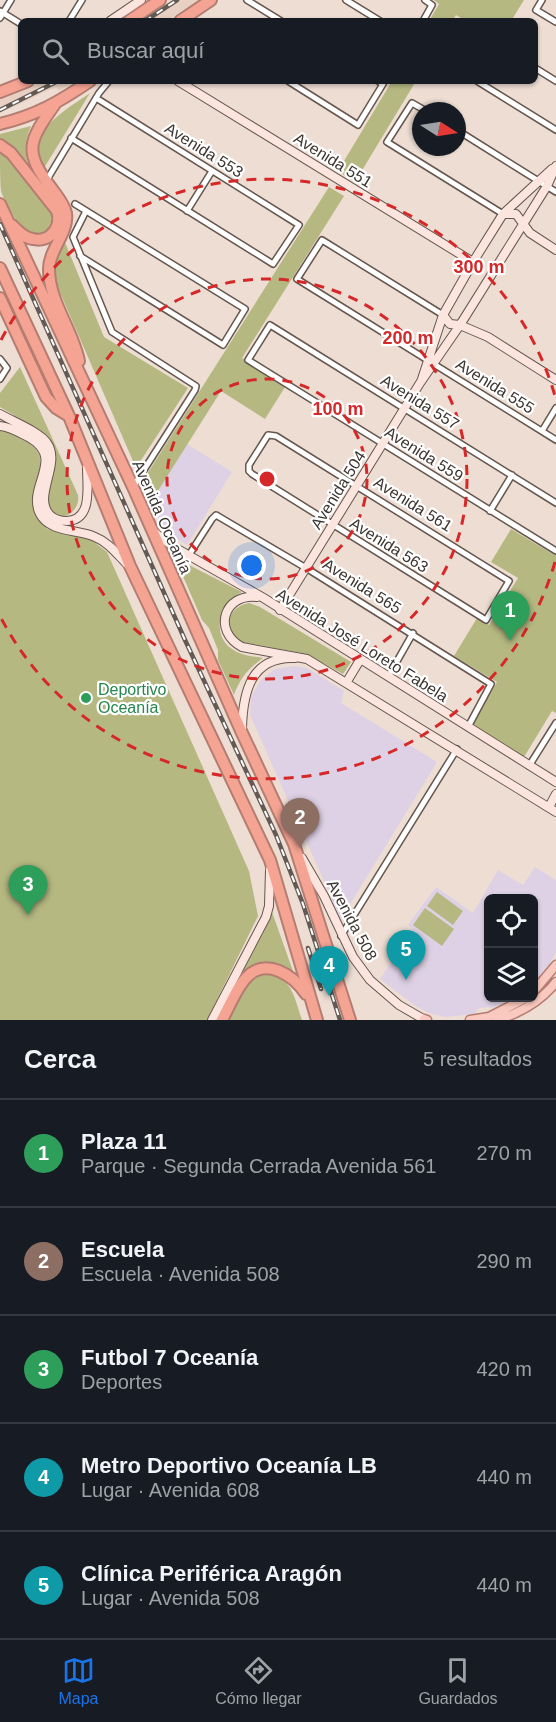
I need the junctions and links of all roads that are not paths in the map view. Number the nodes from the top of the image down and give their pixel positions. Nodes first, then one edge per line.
1 (11, 0) edge
2 (82, 0) edge
3 (141, 0) edge
4 (160, 0) edge
5 (211, 0) edge
6 (247, 0) edge
7 (346, 0) edge
8 (425, 0) edge
9 (543, 0) edge
10 (1, 14) edge
11 (71, 18) edge
12 (114, 18) edge
13 (133, 18) edge
14 (188, 18) edge
15 (276, 18) edge
16 (375, 18) edge
17 (425, 18) edge
18 (18, 22) edge
19 (556, 22) edge
20 (538, 70) edge
21 (556, 81) edge
22 (19, 84) edge
23 (85, 84) edge
24 (108, 84) edge
25 (183, 84) edge
26 (293, 84) edge
27 (379, 84) edge
28 (482, 84) edge
29 (0, 92) edge
30 (96, 98) junction
31 (412, 103) edge
32 (55, 104) junction
33 (0, 124) edge
34 (556, 130) edge
35 (466, 136) edge
36 (71, 138) junction
37 (0, 145) edge
38 (556, 166) edge
39 (212, 171) junction
40 (48, 177) dead end
41 (543, 184) junction
42 (556, 192) edge
43 (0, 204) edge
44 (75, 204) dead end
45 (86, 211) junction
46 (188, 211) junction
47 (503, 214) junction
48 (8, 221) junction
49 (524, 222) junction
50 (556, 250) edge
51 (80, 256) junction
52 (473, 262) junction
53 (0, 268) edge
54 (0, 298) edge
55 (443, 315) junction
56 (460, 324) junction
57 (270, 325) joint
58 (0, 359) edge
59 (431, 362) junction
60 (0, 379) edge
61 (82, 380) junction
62 (556, 380) edge
63 (556, 408) edge
64 (405, 409) junction
65 (0, 414) edge
66 (69, 416) junction
67 (0, 426) edge
68 (542, 431) junction
69 (271, 434) joint
70 (556, 440) edge
71 (383, 444) junction
72 (87, 460) junction
73 (512, 476) junction
74 (357, 484) junction
75 (133, 487) junction
76 (556, 503) edge
77 (490, 511) junction
78 (332, 525) junction
79 (153, 532) junction
80 (556, 551) edge
81 (189, 555) junction
82 (130, 566) junction
83 (306, 568) junction
84 (262, 597) junction
85 (280, 610) junction
86 (486, 620) joint
87 (413, 633) junction
88 (307, 658) junction
89 (360, 660) junction
90 (388, 677) junction
91 (346, 683) junction
92 (556, 723) edge
93 (468, 727) junction
94 (242, 733) junction
95 (457, 749) junction
96 (529, 766) junction
97 (556, 782) edge
98 (556, 794) edge
99 (552, 810) edge
100 (294, 844) junction
101 (270, 860) junction
102 (341, 936) junction
103 (556, 965) edge
104 (556, 982) edge
105 (538, 986) edge
106 (519, 1002) edge
107 (313, 1008) junction
108 (212, 1020) edge
109 (222, 1020) edge
110 (317, 1020) edge
111 (351, 1020) edge
112 (425, 1020) edge
113 (470, 1020) edge
114 (497, 1020) edge

1 - 10 street
2 - 11 street
3 - 12 street
4 - 13 highway
5 - 14 highway
6 - 15 street
7 - 16 street
8 - 17 street
9 - 19 street
10 - 18 street
20 - 21 street
22 - 29 highway
23 - 32 highway
24 - 30 street
25 - 52 street, Avenida 551
26 - 27 street
28 - 34 street
30 - 36 street
30 - 39 street, Avenida 553
31 - 47 street
32 - 33 highway
32 - 61 highway
35 - 41 street
36 - 40 street
36 - 46 street
37 - 48 highway
38 - 41 street, Avenida 504
39 - 46 street
39 - 46 street, Avenida 553
41 - 42 street
41 - 47 street, Avenida 504
41 - 49 street, Avenida 504
43 - 48 highway, Avenida Oceanía
44 - 45 street
45 - 51 street
45 - 51 street
47 - 49 street
47 - 52 street, Avenida 504
48 - 61 highway, Avenida Oceanía
49 - 50 street
49 - 56 street, Avenida 504
51 - 75 street
52 - 55 street, Avenida 504
53 - 66 highway
54 - 66 highway
55 - 56 street
55 - 59 street, Avenida 504
55 - 59 street, Avenida 555
56 - 59 street, Avenida 504
56 - 62 street
57 - 64 street, Avenida 557
57 - 71 street, Avenida 559
58 - 60 street
59 - 64 street, Avenida 504
59 - 68 street, Avenida 555
61 - 75 highway, Avenida Oceanía
63 - 68 street
64 - 71 street, Avenida 504
64 - 73 street, Avenida 557
65 - 72 street
66 - 72 highway
67 - 82 street
68 - 70 street, Avenida 555
69 - 74 street, Avenida 561
69 - 78 street, Avenida 563
71 - 74 street, Avenida 504
71 - 77 street, Avenida 559
72 - 82 highway
73 - 76 street, Avenida 557
73 - 77 street
74 - 78 street, Avenida 504
74 - 86 street, Avenida 561
75 - 79 highway, Avenida Oceanía
77 - 80 street, Avenida 559
78 - 83 street, Avenida 504
78 - 86 street, Avenida 563
79 - 81 street, Avenida José Loreto Fabela
79 - 94 highway, Avenida Oceanía
81 - 83 street, Avenida 565
81 - 84 street, Avenida José Loreto Fabela
82 - 101 highway
83 - 85 street, Avenida 504
83 - 87 street, Avenida 565
84 - 85 street, Avenida José Loreto Fabela
84 - 88 street
85 - 89 street, Avenida José Loreto Fabela
87 - 90 street
87 - 93 street, Avenida 565
88 - 91 street
88 - 94 street
89 - 90 street, Avenida José Loreto Fabela
89 - 91 street
90 - 93 street, Avenida José Loreto Fabela
91 - 95 street
92 - 96 street
93 - 96 street, Avenida José Loreto Fabela
94 - 100 highway, Avenida Oceanía
95 - 99 street
95 - 102 street
96 - 97 street, Avenida José Loreto Fabela
98 - 99 street
100 - 102 street, Avenida 508
100 - 111 highway, Avenida Oceanía
101 - 107 highway
101 - 108 street
102 - 112 street, Avenida 508
103 - 105 main road
104 - 114 main road
106 - 113 main road
107 - 109 highway
107 - 110 highway

